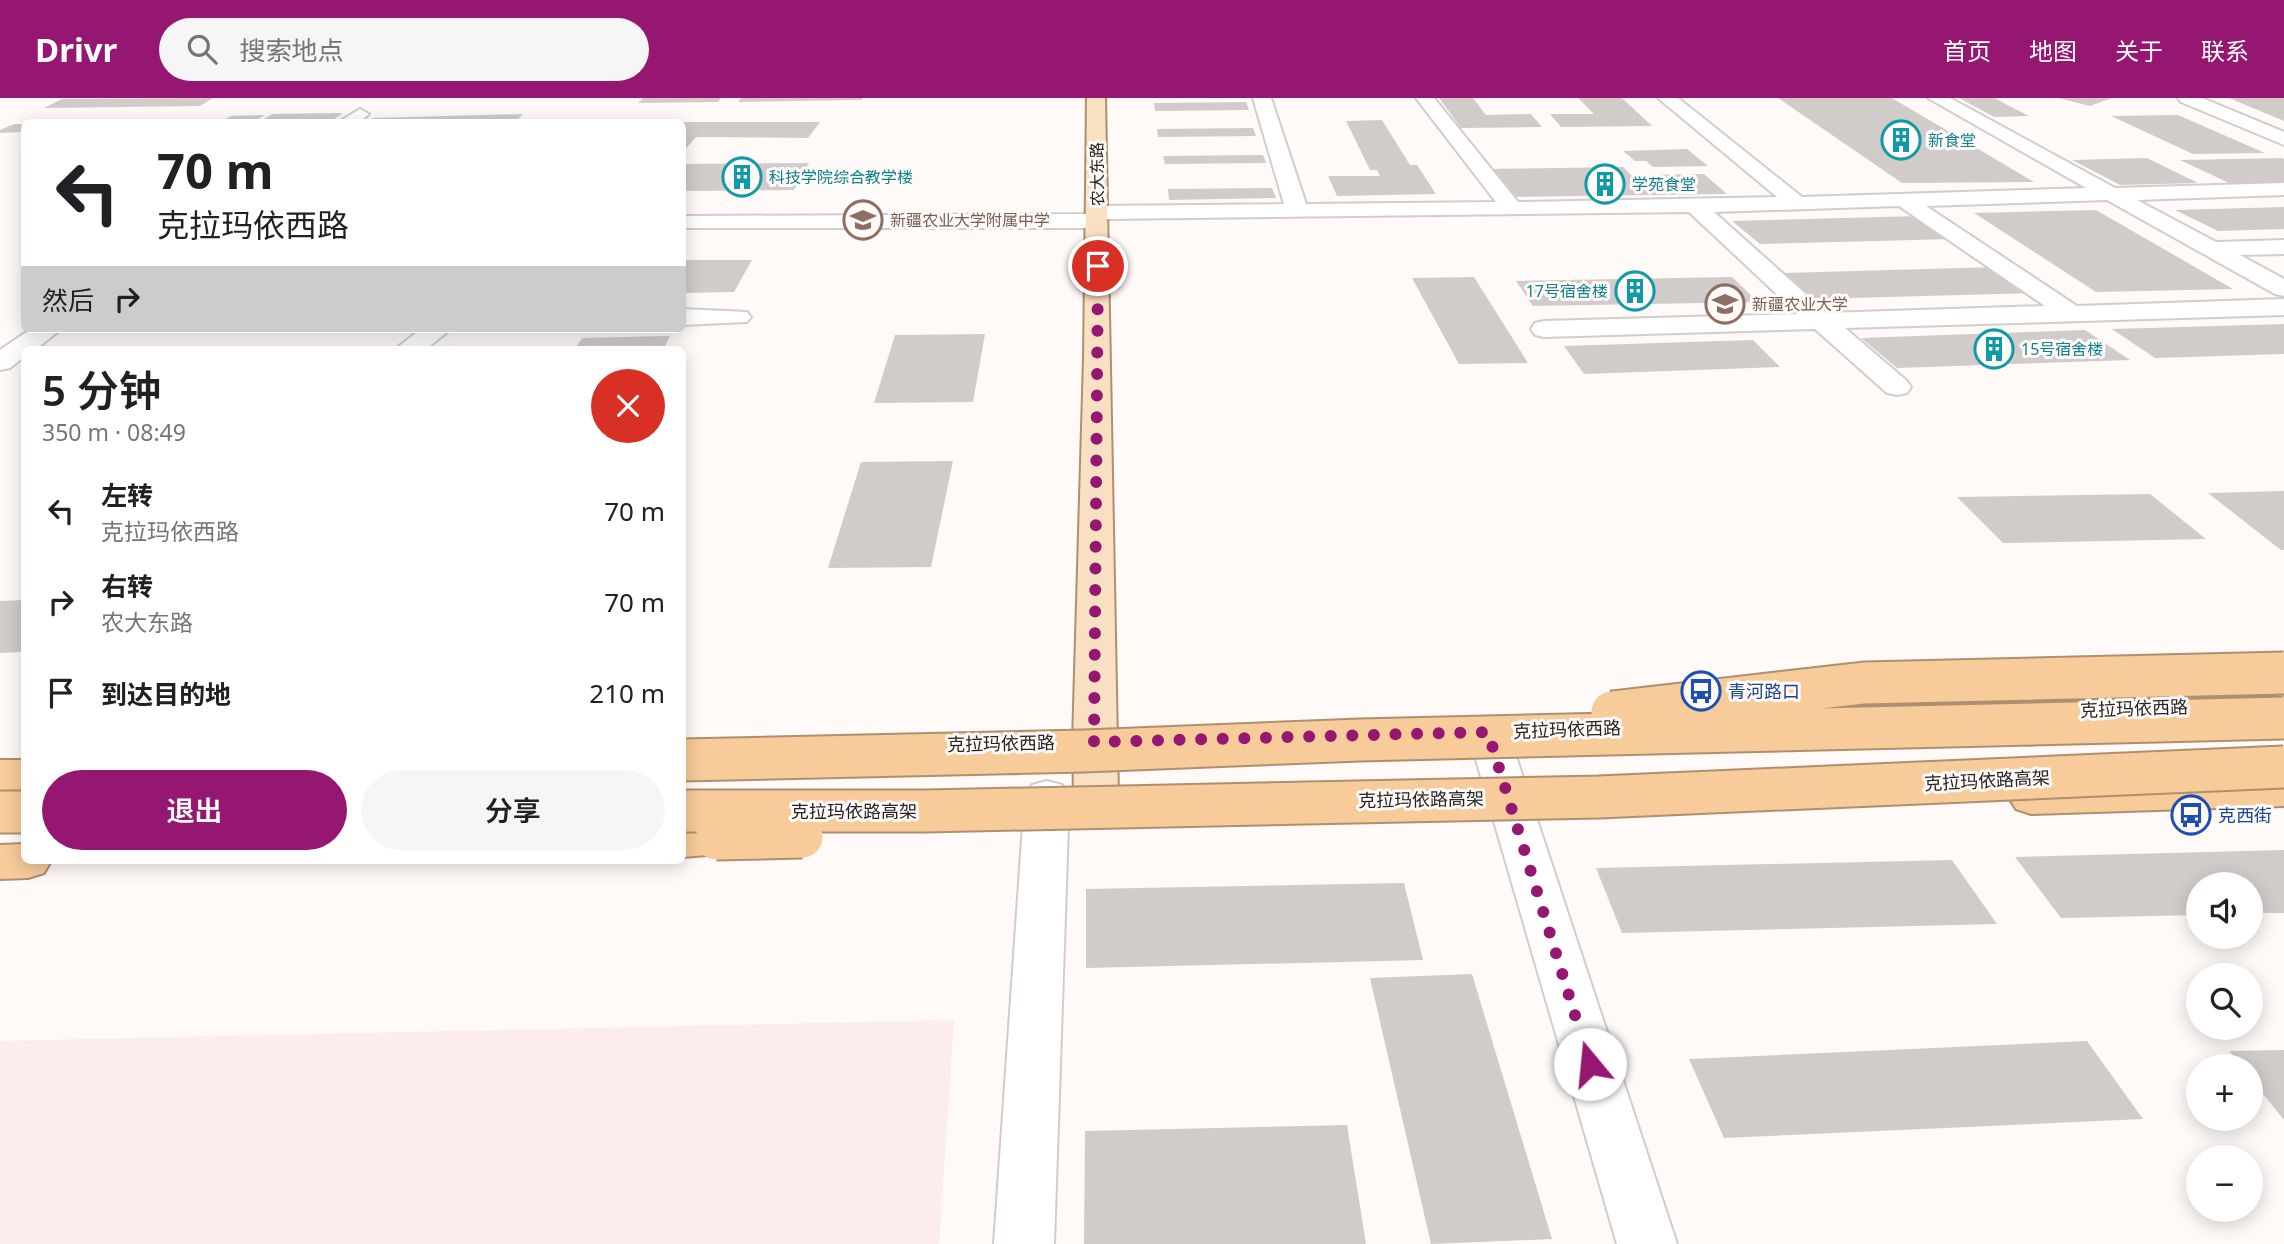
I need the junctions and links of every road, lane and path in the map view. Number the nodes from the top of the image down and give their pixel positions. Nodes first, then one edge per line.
1 (1096, 98) edge
2 (1262, 98) edge
3 (1425, 98) edge
4 (1667, 98) edge
5 (1937, 98) edge
6 (2187, 98) edge
7 (2284, 139) edge
8 (2284, 189) edge
9 (2111, 194) junction
10 (1905, 201) junction
11 (1797, 203) junction
12 (1695, 206) junction
13 (1511, 208) junction
14 (1297, 211) junction
15 (1097, 217) junction
16 (688, 223) dead end
17 (2284, 247) edge
18 (2210, 249) junction
19 (2284, 289) edge
20 (2284, 307) edge
21 (2070, 313) junction
22 (686, 317) edge
23 (737, 317) dead end
24 (1820, 321) junction
25 (1545, 329) dead end
26 (42, 333) edge
27 (433, 333) edge
28 (23, 346) edge
29 (413, 346) edge
30 (21, 348) edge
31 (0, 362) edge
32 (1897, 387) dead end
33 (2284, 673) edge
34 (2284, 703) edge
35 (2284, 718) edge
36 (1488, 732) junction
37 (1360, 740) junction
38 (1094, 742) junction
39 (686, 749) edge
40 (686, 760) edge
41 (2284, 760) edge
42 (21, 762) edge
43 (0, 763) edge
44 (2284, 766) edge
45 (1502, 780) junction
46 (2284, 791) edge
47 (1071, 796) junction
48 (1599, 797) junction
49 (2031, 798) junction
50 (686, 802) edge
51 (686, 811) edge
52 (926, 811) junction
53 (699, 840) edge
54 (21, 861) edge
55 (0, 862) edge
56 (1024, 1244) edge
57 (1647, 1244) edge

1 - 15 main road, 农大东路
2 - 14 street
3 - 13 street
4 - 11 street
5 - 9 street
6 - 7 street
8 - 9 street
9 - 10 street
9 - 18 street
10 - 11 street
10 - 21 street
11 - 12 street
12 - 13 street
12 - 24 street
13 - 14 street
14 - 15 street
15 - 16 street
15 - 38 main road, 农大东路
17 - 18 street
18 - 19 street
20 - 21 street
21 - 24 street
22 - 23 street
24 - 25 street
24 - 32 street
26 - 28 street
27 - 29 street
30 - 31 street
33 - 37 highway, bridge
34 - 36 main road, 克拉玛依西路
35 - 37 highway, bridge
36 - 38 main road, 克拉玛依西路
36 - 45 street
37 - 40 highway, bridge
38 - 39 main road, 克拉玛依西路
38 - 47 main road, 农大东路
41 - 45 main road
42 - 43 main road
44 - 48 highway, 克拉玛依路高架, bridge
45 - 47 main road
45 - 57 street
46 - 49 highway
47 - 50 main road
47 - 56 street
48 - 49 highway, bridge
48 - 52 highway, 克拉玛依路高架, bridge
49 - 53 highway, bridge
51 - 52 highway, 克拉玛依路高架, bridge
52 - 53 highway, bridge
54 - 55 highway

